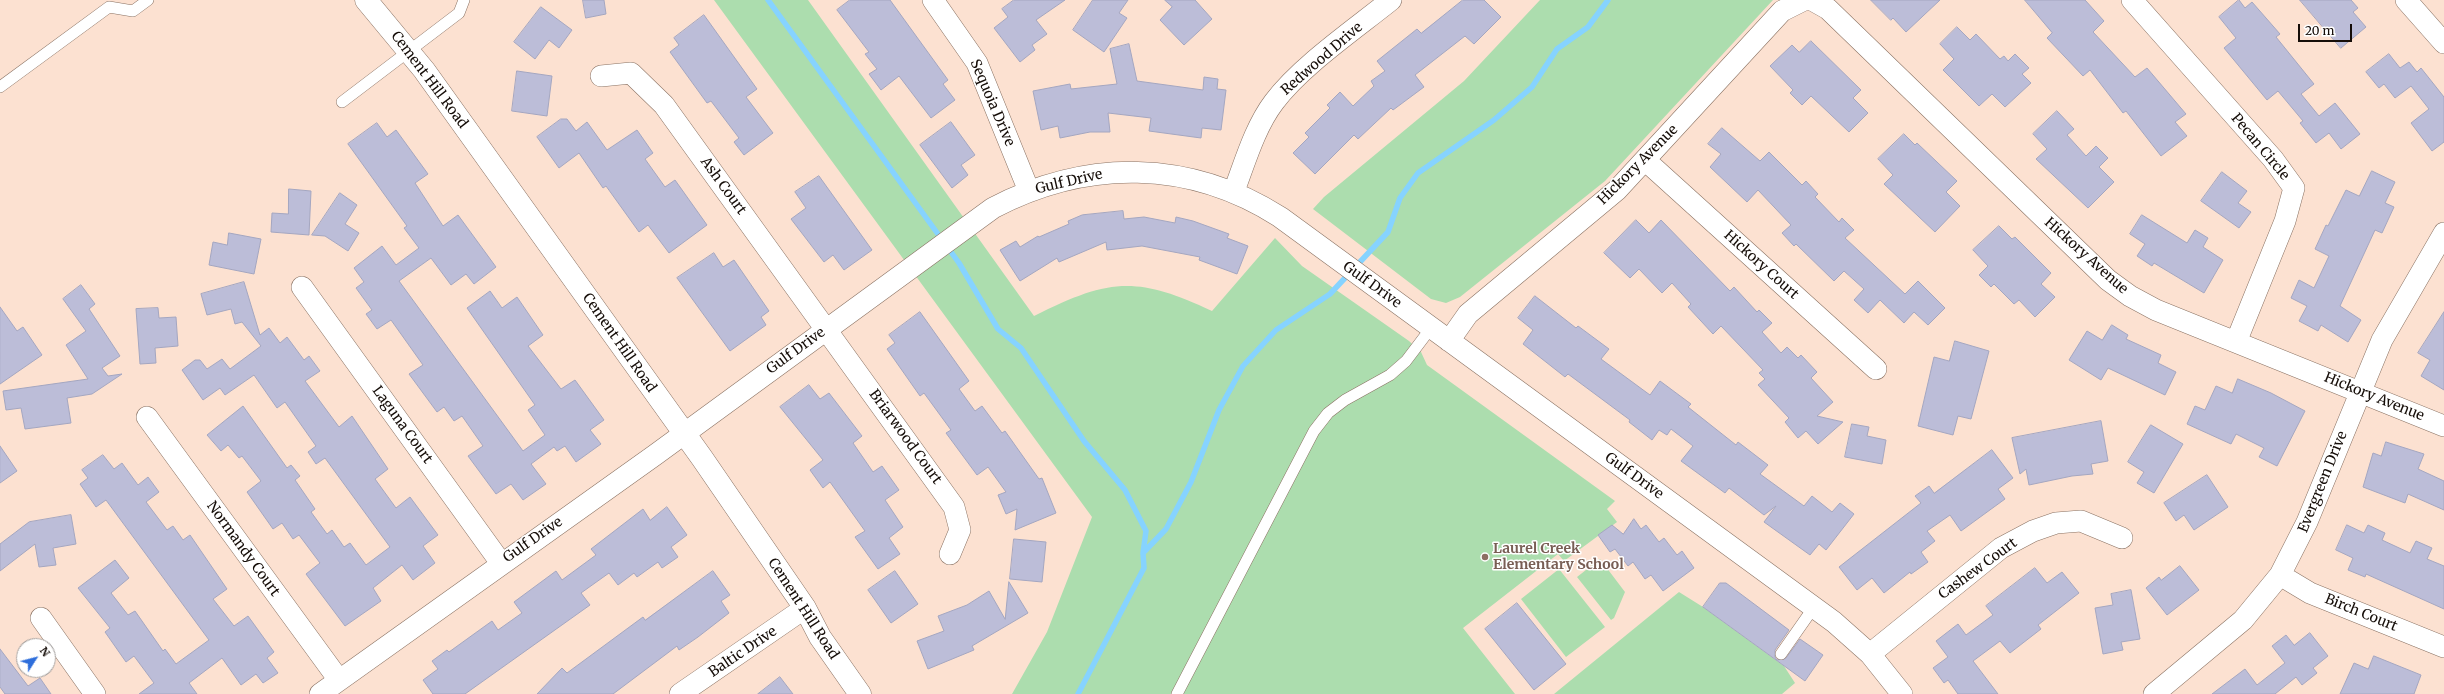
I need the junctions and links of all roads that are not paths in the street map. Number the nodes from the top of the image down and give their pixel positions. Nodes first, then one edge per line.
1 (148, 0) edge
2 (366, 0) edge
3 (464, 0) edge
4 (1391, 0) edge
5 (1804, 0) edge
6 (1812, 0) edge
7 (2132, 0) edge
8 (2406, 0) edge
9 (942, 3) edge
10 (2444, 43) edge
11 (410, 52) junction
12 (601, 76) dead end
13 (0, 87) edge
14 (342, 102) dead end
15 (1645, 160) junction
16 (1029, 191) junction
17 (1234, 191) junction
18 (2444, 233) edge
19 (302, 287) dead end
20 (1431, 328) junction
21 (826, 329) junction
22 (1449, 341) junction
23 (2236, 342) junction
24 (1876, 369) dead end
25 (2360, 392) junction
26 (147, 417) dead end
27 (2444, 426) edge
28 (684, 433) junction
29 (2122, 538) dead end
30 (950, 554) dead end
31 (501, 563) junction
32 (2280, 575) junction
33 (1814, 607) junction
34 (805, 608) junction
35 (41, 618) dead end
36 (2444, 647) edge
37 (1781, 654) dead end
38 (1870, 654) junction
39 (339, 680) junction
40 (2162, 692) edge
41 (95, 694) edge
42 (320, 694) edge
43 (680, 694) edge
44 (860, 694) edge
45 (1177, 694) edge
46 (1902, 694) edge

1 - 13 lane
2 - 11 street, Cement Hill Road
3 - 11 lane
4 - 17 street, Redwood Drive
5 - 15 street, Hickory Avenue
6 - 23 street, Hickory Avenue
7 - 23 street, Pecan Circle
8 - 10 street
9 - 16 street, Sequoia Drive
11 - 14 lane
11 - 28 street, Cement Hill Road
12 - 21 street, Ash Court
15 - 22 street, Hickory Avenue
15 - 24 street, Hickory Court
16 - 17 street, Gulf Drive
16 - 21 street, Gulf Drive
17 - 20 street, Gulf Drive
18 - 25 street, Evergreen Drive
19 - 31 street, Laguna Court
20 - 22 street, Gulf Drive
20 - 45 lane
21 - 28 street, Gulf Drive
21 - 30 street, Briarwood Court
22 - 33 street, Gulf Drive
23 - 25 street, Hickory Avenue
25 - 27 street, Hickory Avenue
25 - 32 street, Evergreen Drive
26 - 39 street, Normandy Court
28 - 31 street, Gulf Drive
28 - 34 street, Cement Hill Road
29 - 38 street, Cashew Court
31 - 39 street, Gulf Drive
32 - 36 street, Birch Court
32 - 40 street, Evergreen Drive
33 - 37 lane
33 - 38 street, Gulf Drive
34 - 43 street, Baltic Drive
34 - 44 street, Cement Hill Road
35 - 41 street
38 - 46 street, Gulf Drive
39 - 42 street, Gulf Drive

